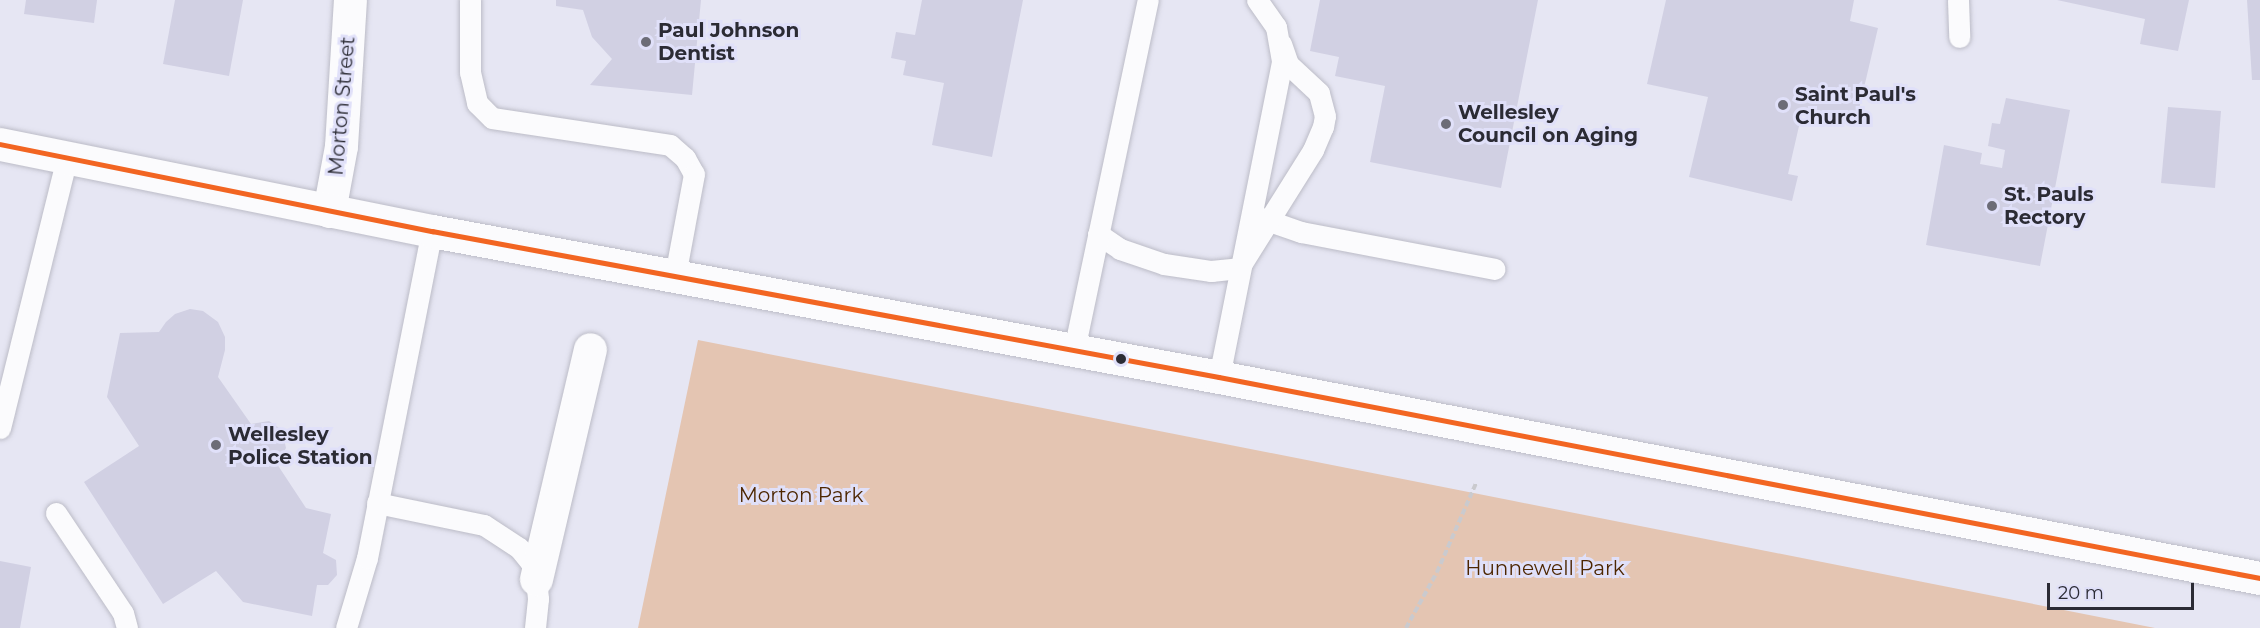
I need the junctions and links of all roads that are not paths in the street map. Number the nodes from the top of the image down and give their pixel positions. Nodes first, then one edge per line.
1 (350, 0) edge
2 (470, 0) edge
3 (1148, 0) edge
4 (1257, 0) edge
5 (1958, 0) edge
6 (1959, 37) dead end
7 (1281, 44) junction
8 (0, 144) edge
9 (67, 158) junction
10 (329, 211) junction
11 (1258, 217) junction
12 (432, 231) junction
13 (1098, 234) junction
14 (1239, 268) junction
15 (1495, 269) dead end
16 (675, 276) junction
17 (590, 349) dead end
18 (1074, 350) junction
19 (1219, 377) junction
20 (0, 428) edge
21 (377, 503) junction
22 (56, 513) dead end
23 (2260, 578) edge
24 (537, 579) junction
25 (127, 628) edge
26 (346, 628) edge
27 (535, 628) edge

1 - 10 main road, Morton Street
2 - 16 lane
3 - 13 lane
4 - 7 lane
5 - 6 lane
7 - 11 lane
7 - 11 lane
8 - 9 main road
9 - 10 main road
9 - 20 lane
10 - 12 main road
11 - 14 lane
11 - 15 lane
12 - 16 main road
12 - 21 lane
13 - 14 lane
13 - 18 lane
14 - 19 lane
16 - 18 main road
17 - 24 main road
18 - 19 main road
19 - 23 main road
21 - 24 lane
21 - 26 lane
22 - 25 lane
24 - 27 lane

